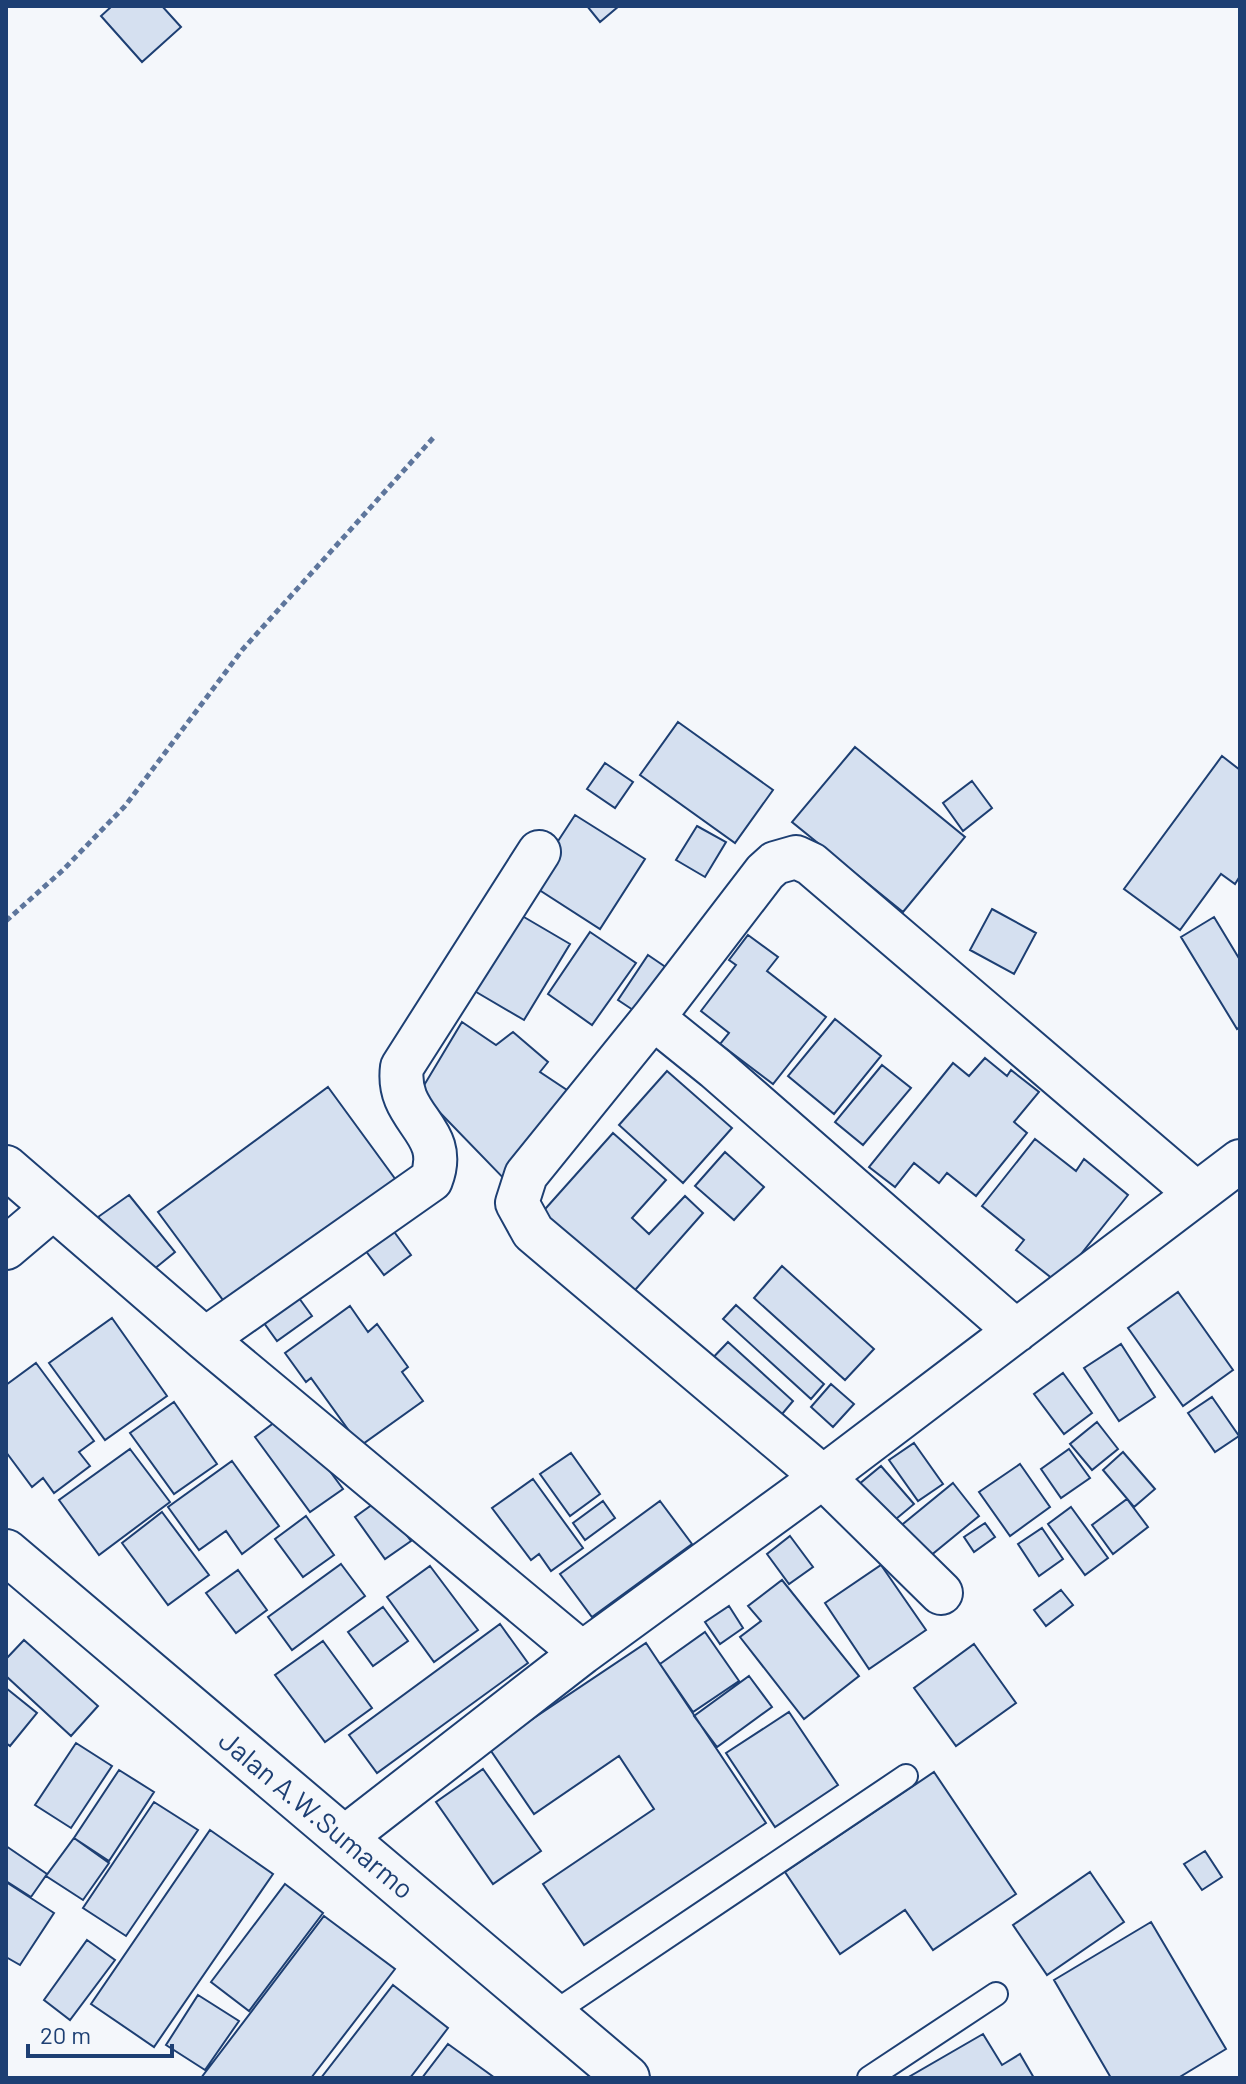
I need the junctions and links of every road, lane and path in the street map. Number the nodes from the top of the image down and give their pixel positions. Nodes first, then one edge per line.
1 (434, 437) dead end
2 (539, 852) dead end
3 (6, 921) edge
4 (653, 1018) junction
5 (1240, 1161) edge
6 (6, 1167) edge
7 (1196, 1193) junction
8 (52, 1209) junction
9 (6, 1248) edge
10 (1016, 1331) junction
11 (205, 1339) junction
12 (823, 1477) junction
13 (6, 1552) edge
14 (941, 1593) dead end
15 (582, 1653) junction
16 (906, 1776) dead end
17 (345, 1837) junction
18 (996, 1994) dead end
19 (552, 2014) junction
20 (627, 2078) edge
21 (869, 2078) edge

1 - 3 path
2 - 11 street
4 - 7 street
4 - 10 street
4 - 12 street
5 - 7 street
6 - 8 street
7 - 10 street
8 - 9 street
8 - 11 street
10 - 12 street
11 - 15 street
12 - 14 street
12 - 15 street
13 - 17 main road, Jalan A.W.Sumarmo
15 - 17 street
16 - 19 lane
17 - 19 main road, Jalan A.W.Sumarmo
18 - 21 lane
19 - 20 main road, Jalan A.W.Sumarmo

